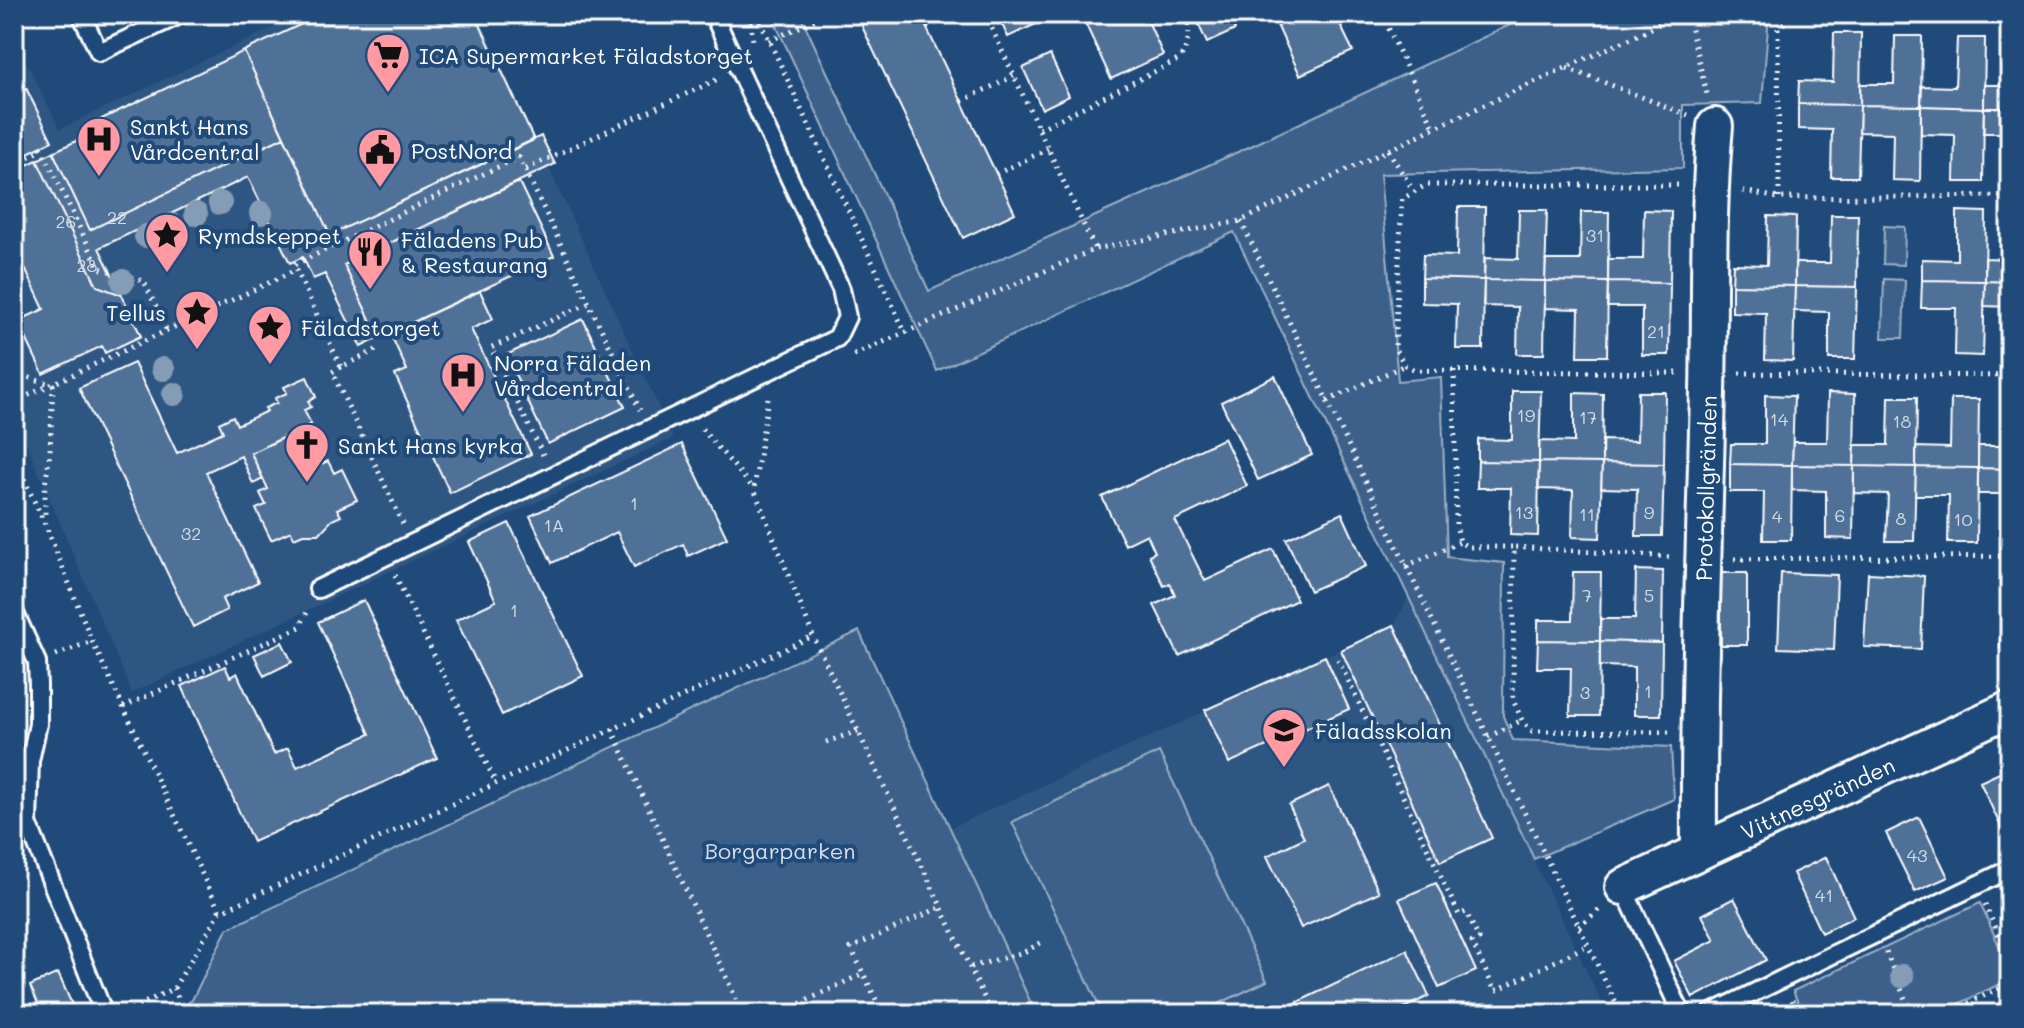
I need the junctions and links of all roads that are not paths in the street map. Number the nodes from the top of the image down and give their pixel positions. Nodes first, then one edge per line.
1 (81, 14) edge
2 (182, 14) edge
3 (713, 14) edge
4 (1715, 126) road end
5 (318, 589) road end
6 (14, 611) edge
7 (2010, 709) edge
8 (1699, 852) junction
9 (2010, 869) edge
10 (1623, 887) joint
11 (104, 1014) edge
12 (1684, 1014) edge
13 (1710, 1014) edge

1 - 2 lane
3 - 5 lane
4 - 8 street, Protokollgränden
6 - 11 lane
7 - 8 street, Vittnesgränden
8 - 10 street, Vittnesgränden
9 - 13 lane
10 - 12 lane

